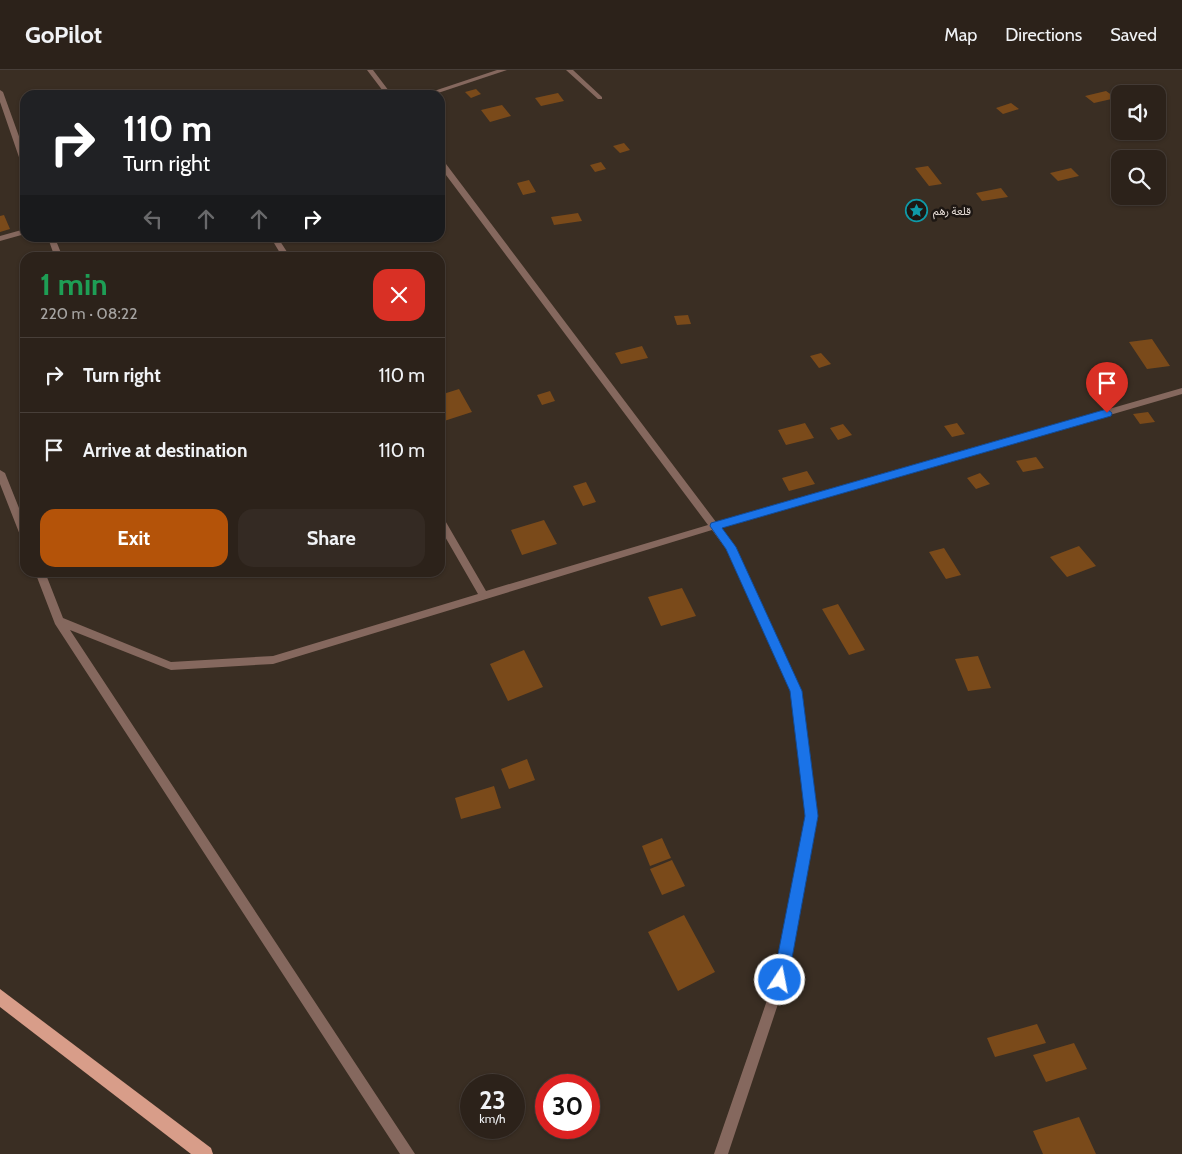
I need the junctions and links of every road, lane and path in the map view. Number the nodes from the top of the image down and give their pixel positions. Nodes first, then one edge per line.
1 (370, 70) edge
2 (504, 70) edge
3 (570, 70) edge
4 (385, 90) edge
5 (440, 90) edge
6 (0, 92) edge
7 (600, 98) dead end
8 (20, 149) edge
9 (445, 169) edge
10 (20, 233) edge
11 (0, 239) edge
12 (1182, 392) edge
13 (0, 473) edge
14 (20, 523) edge
15 (715, 526) junction
16 (445, 529) edge
17 (42, 577) edge
18 (484, 596) junction
19 (60, 621) junction
20 (0, 996) edge
21 (205, 1154) edge
22 (408, 1154) edge
23 (721, 1154) edge

1 - 4 street
2 - 5 street
3 - 7 street
6 - 8 street
9 - 15 street
10 - 11 street
12 - 15 street
13 - 14 street
15 - 18 street
15 - 23 street
16 - 18 street
17 - 19 street
18 - 19 street
19 - 22 street
20 - 21 main road

